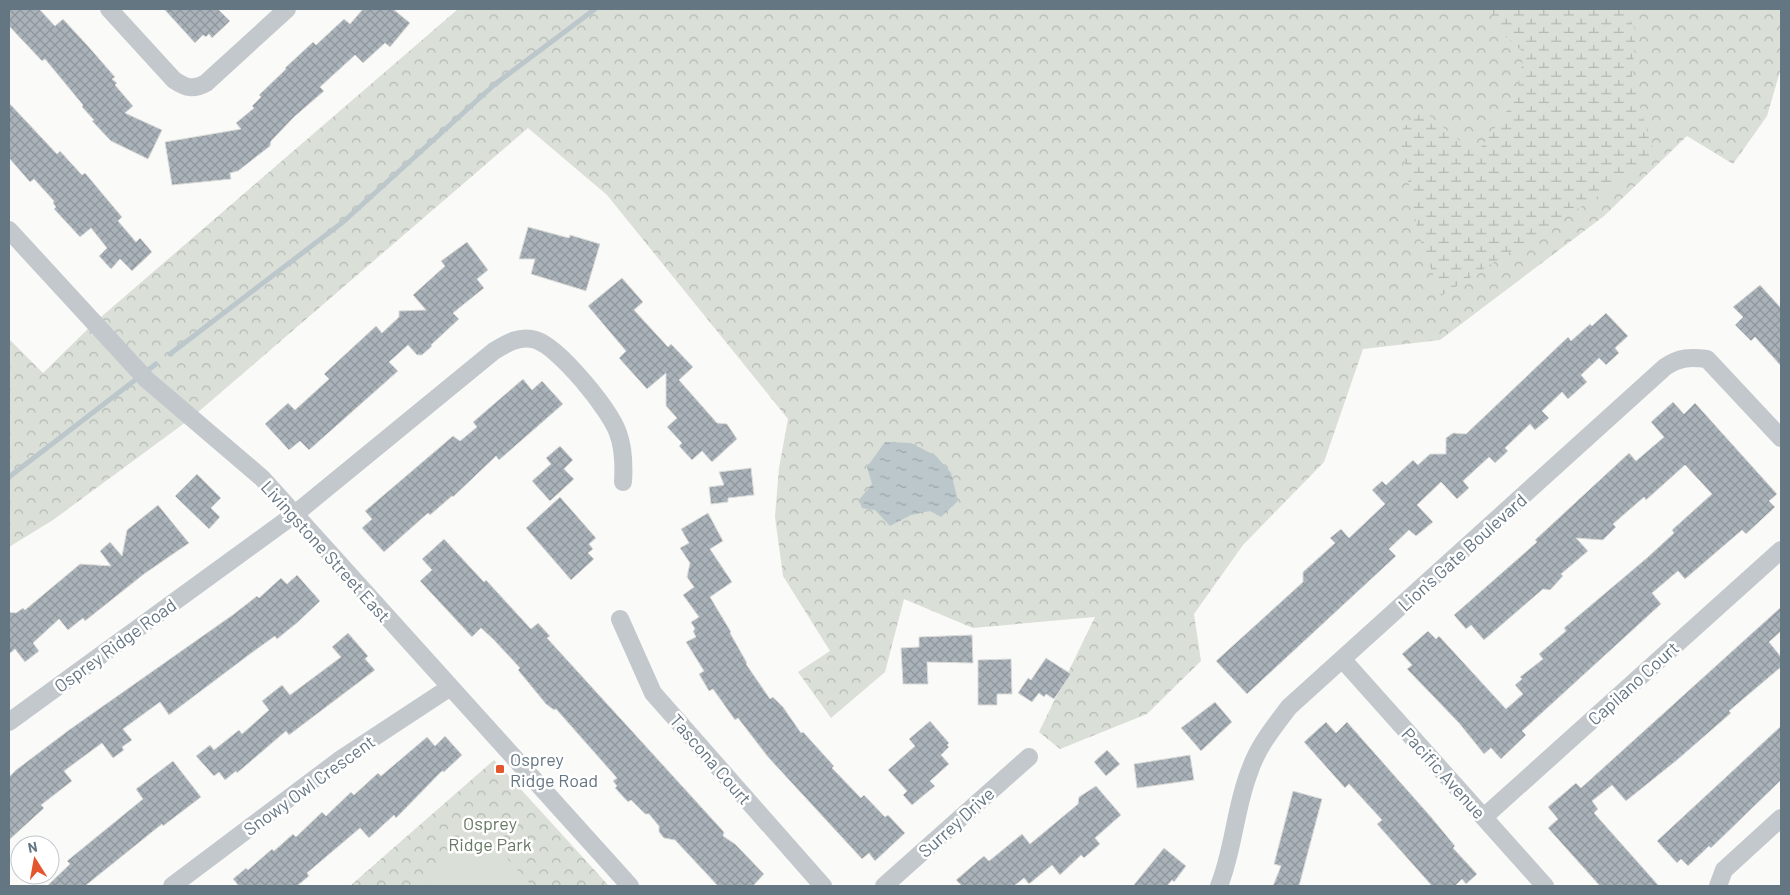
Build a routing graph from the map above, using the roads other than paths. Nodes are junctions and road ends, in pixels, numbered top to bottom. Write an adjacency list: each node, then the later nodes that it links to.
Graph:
1 (109, 9): 2 (street)
2 (287, 9)
3 (9, 230): 6 (street, Livingstone Street East)
4 (1781, 438): 9 (street, Lion's Gate Boulevard)
5 (623, 482): 6 (street, Osprey Ridge Road)
6 (295, 514): 10 (street, Livingstone Street East); 11 (street, Osprey Ridge Road)
7 (1781, 550): 13 (street, Capilano Court)
8 (620, 619): 17 (street, Tascona Court)
9 (1343, 660): 13 (street, Pacific Avenue); 19 (street, Lion's Gate Boulevard)
10 (449, 688): 15 (street, Snowy Owl Crescent); 16 (street, Livingstone Street East)
11 (9, 722)
12 (1029, 758): 18 (street, Surrey Drive)
13 (1484, 817): 20 (street, Pacific Avenue)
14 (1781, 818): 21 (street)
15 (172, 886)
16 (630, 886)
17 (824, 886)
18 (884, 886)
19 (1219, 886)
20 (1545, 886)
21 (1718, 886)

